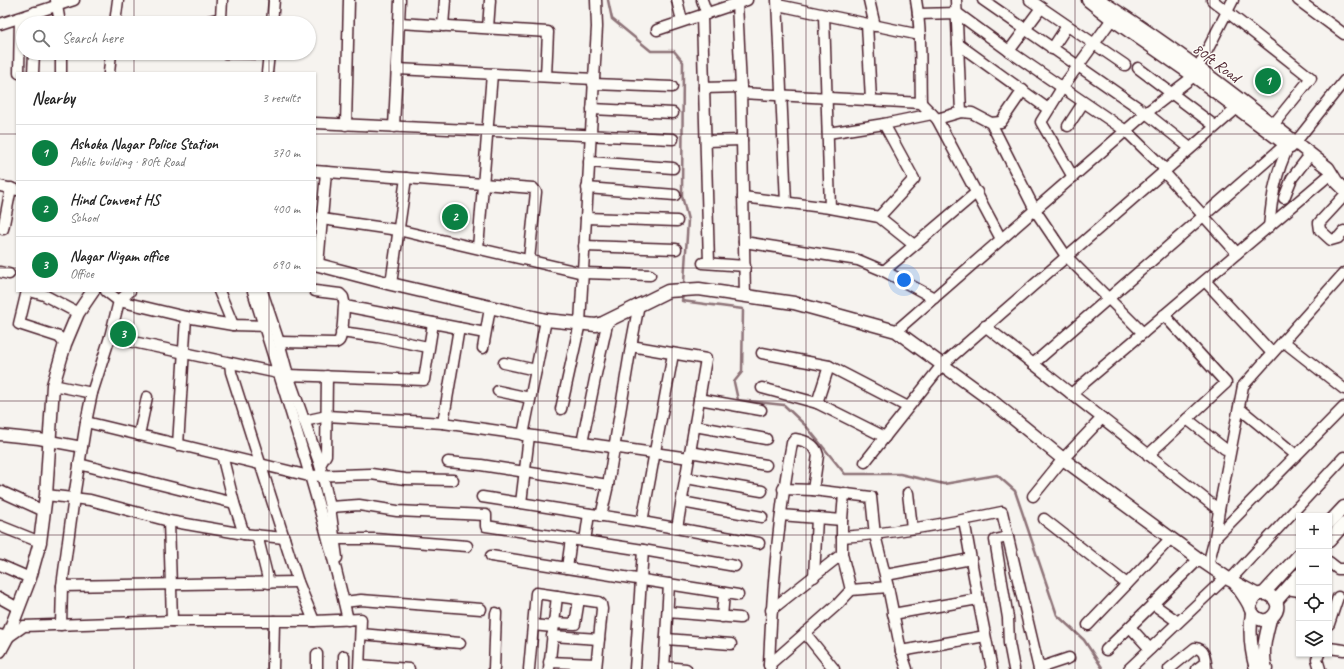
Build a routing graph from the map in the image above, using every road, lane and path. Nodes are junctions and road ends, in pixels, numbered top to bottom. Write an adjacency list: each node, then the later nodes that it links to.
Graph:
1 (74, 0): 24 (street)
2 (118, 0): 35 (street)
3 (222, 0): 36 (street)
4 (274, 0): 37 (street)
5 (349, 0): 95 (street)
6 (400, 0): 41 (street)
7 (445, 0): 44 (street)
8 (490, 0): 46 (street)
9 (596, 0): 72 (street)
10 (677, 0): 40 (street)
11 (702, 0): 30 (street)
12 (870, 0): 43 (street)
13 (916, 0): 29 (street)
14 (956, 0): 28 (street)
15 (983, 0): 47 (street)
16 (1030, 0): 25 (street)
17 (1088, 0): 39 (main road)
18 (1101, 0): 69 (main road, 80ft Road)
19 (1212, 0): 26 (street)
20 (1232, 0): 26 (street)
21 (1299, 0): 49 (street)
22 (742, 2): 30 (street); 77 (street)
23 (778, 2): 31 (street); 80 (street)
24 (56, 3): 27 (street); 34 (street)
25 (1040, 8): 45 (street); 47 (street)
26 (1226, 11): 69 (street); 96 (street)
27 (35, 12): 32 (street); 33 (street)
28 (957, 13): 29 (street); 51 (street); 54 (street)
29 (918, 14): 50 (street)
30 (704, 15): 40 (street); 75 (street)
31 (824, 15): 43 (street); 81 (street)
32 (25, 16)
33 (35, 16)
34 (59, 16)
35 (116, 16)
36 (221, 16)
37 (273, 16)
38 (16, 19): 42 (street)
39 (1112, 19): 52 (street); 69 (main road)
40 (682, 22): 48 (street)
41 (399, 23): 44 (street); 63 (street)
42 (0, 24)
43 (871, 25): 50 (street); 82 (street)
44 (443, 26): 46 (street)
45 (1067, 26): 52 (street); 53 (street)
46 (488, 28): 71 (street)
47 (1024, 29): 53 (street); 54 (street)
48 (657, 30)
49 (1344, 34)
50 (920, 35): 83 (street)
51 (958, 44): 78 (street); 88 (street)
52 (1094, 44): 60 (street); 61 (street)
53 (1052, 48): 61 (street)
54 (1009, 51): 76 (street)
55 (19, 60): 64 (street)
56 (34, 60): 65 (street)
57 (61, 60): 66 (street)
58 (110, 60): 67 (street)
59 (268, 60): 68 (street)
60 (1125, 65)
61 (1078, 66): 76 (street); 90 (street)
62 (1138, 68): 79 (street)
63 (397, 69): 70 (street); 99 (street)
64 (19, 72)
65 (33, 72)
66 (61, 72)
67 (109, 72)
68 (267, 72)
69 (1197, 72): 79 (street); 86 (main road); 96 (main road, 80ft Road)
70 (492, 74): 71 (street); 100 (street)
71 (546, 76): 72 (street)
72 (594, 81): 74 (street); 85 (street)
73 (1344, 81): 107 (street)
74 (672, 87)
75 (704, 88): 77 (street); 106 (street)
76 (1062, 88): 84 (street); 87 (street)
77 (741, 90): 80 (street); 105 (street)
78 (1023, 90): 87 (street); 93 (street)
79 (1172, 92): 90 (street); 98 (street)
80 (782, 96): 81 (street); 127 (street)
81 (827, 98): 82 (street); 102 (street)
82 (871, 100): 83 (street)
83 (921, 103): 91 (street)
84 (1083, 103): 97 (street); 101 (street)
85 (592, 108): 89 (street); 103 (street)
86 (1237, 108): 98 (street); 107 (main road)
87 (1048, 109): 115 (street)
88 (961, 112): 91 (street); 93 (street)
89 (672, 113)
90 (1146, 113): 101 (street); 108 (street)
91 (934, 116): 94 (street); 122 (street)
92 (316, 123): 95 (street)
93 (991, 123): 129 (street)
94 (884, 124): 102 (street); 131 (street)
95 (346, 125): 99 (street)
96 (1273, 125): 107 (main road, 80ft Road)
97 (1068, 126)
98 (1215, 126): 108 (street)
99 (394, 127): 100 (street)
100 (487, 131): 103 (street); 118 (street)
101 (1126, 131): 112 (street); 115 (street)
102 (828, 133): 128 (street)
103 (590, 135): 104 (street); 110 (street)
104 (673, 139)
105 (742, 140): 106 (street); 125 (street)
106 (706, 141): 149 (street)
107 (1290, 145): 109 (main road); 117 (main road, 80ft Road); 130 (street); 135 (street)
108 (1190, 148): 112 (street)
109 (1306, 160): 117 (main road); 126 (street)
110 (589, 162): 111 (street); 120 (street)
111 (673, 168)
112 (1164, 170): 130 (street); 146 (street)
113 (316, 171): 114 (street)
114 (326, 172): 116 (street); 133 (street)
115 (1073, 177): 129 (street)
116 (406, 178): 118 (street); 137 (street)
117 (1336, 182): 135 (street)
118 (483, 185): 143 (street); 147 (street)
119 (0, 186): 121 (street)
120 (587, 188): 123 (street); 132 (street)
121 (14, 189): 136 (street)
122 (977, 192): 139 (street); 141 (street)
123 (675, 195)
124 (1344, 196): 138 (street)
125 (743, 197): 127 (street); 140 (street)
126 (1284, 198)
127 (786, 202): 128 (street)
128 (830, 208): 131 (street)
129 (1035, 210): 139 (street); 146 (street)
130 (1203, 215): 145 (street); 167 (street)
131 (879, 217): 141 (street)
132 (586, 218): 134 (street); 142 (street)
133 (322, 219): 137 (street); 148 (street)
134 (677, 221)
135 (1269, 227): 145 (street)
136 (3, 229)
137 (398, 230): 143 (street); 155 (street)
138 (1344, 231)
139 (1001, 239): 166 (street)
140 (744, 242): 149 (street); 150 (street)
141 (914, 245): 150 (street)
142 (584, 246): 144 (street); 151 (street)
143 (478, 248): 147 (street)
144 (676, 249)
145 (1237, 253): 154 (street)
146 (1066, 256): 167 (street); 182 (street)
147 (529, 260): 151 (street)
148 (316, 265): 155 (main road)
149 (744, 266): 165 (street)
150 (884, 271): 166 (street)
151 (582, 273): 153 (street); 178 (street)
152 (1344, 273): 189 (street)
153 (650, 275)
154 (1205, 280): 173 (street); 196 (street)
155 (391, 284): 171 (main road)
156 (316, 291): 170 (street)
157 (29, 292): 191 (street)
158 (33, 292): 172 (street)
159 (93, 292): 172 (main road)
160 (107, 292): 168 (street)
161 (129, 292): 168 (street)
162 (219, 292): 179 (street)
163 (253, 292): 180 (street)
164 (262, 292): 181 (street)
165 (745, 296): 169 (main road); 184 (main road)
166 (934, 298): 184 (street)
167 (1108, 299): 186 (street); 202 (street)
168 (118, 301): 174 (street); 188 (street)
169 (639, 304): 176 (main road); 192 (street)
170 (344, 306): 177 (street); 185 (street)
171 (490, 308): 175 (main road); 187 (street)
172 (78, 313): 191 (main road)
173 (1164, 315): 186 (street); 224 (street)
174 (186, 317): 179 (street); 197 (street)
175 (546, 320): 178 (main road); 204 (street)
176 (608, 320): 178 (main road); 235 (street)
177 (433, 323): 183 (street); 193 (street)
178 (580, 323): 220 (street)
179 (233, 325): 180 (street)
180 (264, 325): 181 (street); 205 (street)
181 (274, 326): 190 (street)
182 (985, 326): 201 (street); 202 (street)
183 (458, 328): 187 (street); 227 (street)
184 (896, 331): 201 (main road)
185 (341, 332): 190 (street); 193 (street)
186 (1143, 333): 212 (street)
187 (485, 334): 194 (street)
188 (110, 337): 197 (street); 211 (street)
189 (1283, 341): 196 (street); 209 (street)
190 (279, 342): 205 (street)
191 (65, 344): 207 (main road)
192 (631, 346): 198 (street); 238 (street)
193 (428, 347): 206 (street)
194 (483, 348)
195 (762, 353): 203 (street)
196 (1272, 353): 219 (street)
197 (184, 354): 199 (street); 236 (street)
198 (673, 354): 215 (street); 240 (street)
199 (230, 363): 205 (street); 250 (street)
200 (504, 363): 204 (street)
201 (942, 364): 217 (street); 246 (main road)
202 (1033, 364): 212 (street)
203 (829, 366): 216 (street); 217 (street)
204 (536, 370): 214 (street)
205 (283, 374): 206 (street); 225 (street); 254 (street)
206 (327, 376): 222 (street)
207 (53, 385): 211 (street); 234 (main road)
208 (762, 388): 216 (street)
209 (1344, 388)
210 (498, 391): 214 (street)
211 (92, 393): 226 (street)
212 (1071, 394): 223 (street)
213 (147, 397): 230 (street)
214 (530, 398): 231 (street)
215 (699, 399): 221 (street); 228 (street)
216 (817, 403): 232 (street)
217 (908, 407): 232 (street)
218 (1344, 407): 244 (street)
219 (1239, 408): 244 (street); 273 (street)
220 (561, 409)
221 (761, 410)
222 (327, 416): 225 (street); 227 (street); 252 (street)
223 (1102, 418): 243 (street); 246 (street)
224 (1187, 419): 239 (street); 243 (street)
225 (304, 420): 252 (street)
226 (86, 422): 230 (street); 237 (street)
227 (443, 423): 231 (street)
228 (695, 426): 233 (street); 242 (street)
229 (0, 435): 234 (street)
230 (139, 435): 236 (street)
231 (526, 435): 235 (street); 253 (street)
232 (885, 437): 248 (street)
233 (766, 439)
234 (49, 441): 237 (street); 264 (main road)
235 (582, 443): 238 (street)
236 (178, 445): 241 (street)
237 (82, 447): 249 (street)
238 (613, 448): 240 (street); 257 (street)
239 (1225, 449)
240 (654, 453): 242 (street); 285 (street)
241 (222, 455): 250 (street); 269 (street)
242 (690, 455): 251 (street); 255 (street)
243 (1148, 455): 273 (street)
244 (1296, 455): 297 (street)
245 (1344, 457): 321 (street)
246 (1063, 459): 265 (street); 296 (main road)
247 (448, 462): 253 (street)
248 (865, 462)
249 (79, 464): 266 (street); 269 (street)
250 (261, 464): 254 (street); 294 (street)
251 (766, 466)
252 (321, 470): 254 (street); 256 (street); 271 (street)
253 (525, 472): 257 (street); 270 (street)
254 (309, 476): 324 (street)
255 (686, 478): 260 (street); 268 (street)
256 (453, 480)
257 (608, 485): 277 (street)
258 (784, 489): 259 (street); 259 (street); 276 (street)
259 (813, 490): 262 (street)
260 (762, 491)
261 (0, 492): 274 (street)
262 (844, 493): 281 (street); 292 (street)
263 (908, 493): 289 (street)
264 (46, 494): 266 (street); 274 (main road)
265 (1032, 496)
266 (74, 497): 284 (street); 328 (street)
267 (482, 497): 270 (street)
268 (682, 502): 278 (street); 288 (street)
269 (234, 503): 290 (street)
270 (522, 503): 275 (street)
271 (330, 507): 299 (street); 300 (street)
272 (1344, 507): 283 (main road)
273 (1219, 510): 297 (street)
274 (44, 511): 302 (main road)
275 (589, 514): 277 (street); 301 (street)
276 (781, 515): 279 (street); 346 (street)
277 (601, 516): 285 (street)
278 (762, 516)
279 (817, 518): 281 (street); 317 (street)
280 (1044, 519): 327 (street)
281 (842, 520): 293 (street)
282 (964, 520): 289 (street); 295 (street); 309 (street)
283 (1332, 520)
284 (169, 521): 290 (street); 325 (street)
285 (642, 522): 288 (street)
286 (1344, 524): 298 (main road)
287 (0, 526): 302 (street)
288 (677, 528): 303 (street)
289 (912, 528): 292 (street)
290 (244, 534): 291 (street)
291 (257, 535): 294 (street); 322 (street)
292 (875, 535): 293 (street); 316 (street)
293 (842, 537): 306 (street)
294 (284, 538): 323 (street)
295 (1008, 538): 389 (street); 401 (street)
296 (1171, 538): 310 (main road); 327 (street)
297 (1215, 538): 310 (street)
298 (1332, 538)
299 (571, 539): 301 (street); 314 (street)
300 (336, 540): 304 (street); 324 (street)
301 (585, 541): 305 (street)
302 (40, 542): 318 (main road)
303 (759, 543)
304 (467, 546)
305 (643, 550): 313 (street); 320 (street)
306 (842, 554): 317 (street); 331 (street)
307 (491, 556): 314 (street)
308 (1296, 558): 334 (main road)
309 (971, 559): 316 (street); 340 (street)
310 (1203, 562): 321 (main road); 343 (street)
311 (1332, 564): 315 (street)
312 (0, 565): 318 (street)
313 (735, 566)
314 (567, 568): 320 (street)
315 (1344, 569)
316 (886, 575): 329 (street)
317 (814, 577): 346 (street)
318 (30, 578): 344 (main road)
319 (1296, 578): 330 (main road)
320 (641, 580): 326 (street); 396 (street)
321 (1230, 580): 334 (main road); 347 (main road); 359 (street)
322 (269, 582): 323 (street); 325 (street)
323 (298, 582): 356 (street)
324 (340, 583): 342 (street)
325 (171, 584): 328 (street); 358 (street)
326 (669, 584): 333 (street); 348 (street)
327 (1127, 584): 362 (street)
328 (62, 586): 360 (street)
329 (888, 587): 331 (street); 350 (street)
330 (1287, 589): 332 (street); 341 (main road)
331 (851, 590): 365 (street)
332 (1296, 590)
333 (724, 593): 335 (street); 351 (street)
334 (1261, 594): 341 (main road); 347 (main road)
335 (738, 595)
336 (557, 596): 339 (street); 361 (street); 364 (street)
337 (1337, 597): 357 (street)
338 (0, 598): 344 (street)
339 (579, 599): 364 (street); 369 (street)
340 (978, 599): 350 (street); 368 (street)
341 (1276, 601): 353 (main road)
342 (344, 602): 345 (street); 354 (street)
343 (1153, 604): 359 (street); 363 (street)
344 (18, 608): 367 (main road)
345 (481, 609)
346 (771, 610): 386 (street)
347 (1251, 610): 353 (main road); 404 (main road)
348 (668, 612): 351 (street); 370 (street)
349 (496, 613): 394 (street)
350 (893, 614): 378 (street)
351 (722, 617): 352 (street)
352 (740, 618)
353 (1270, 619): 405 (main road)
354 (348, 620): 356 (street); 366 (street)
355 (274, 621): 356 (street); 358 (street); 390 (street)
356 (314, 621)
357 (1330, 621)
358 (172, 622): 360 (street)
359 (1178, 622): 374 (street)
360 (61, 625): 367 (street)
361 (533, 625): 364 (street); 395 (street)
362 (1088, 625)
363 (1130, 627): 374 (street); 375 (street)
364 (553, 629): 369 (street); 383 (street)
365 (804, 633): 386 (street); 398 (street)
366 (361, 634): 371 (street); 385 (street)
367 (3, 636): 377 (main road)
368 (985, 636): 378 (street); 400 (street)
369 (599, 639): 384 (street)
370 (666, 639): 372 (street); 388 (street)
371 (460, 643)
372 (731, 644)
373 (1332, 648): 376 (street)
374 (1150, 649): 402 (street)
375 (1106, 650)
376 (1344, 650)
377 (0, 651)
378 (901, 651): 399 (street)
379 (317, 654): 391 (street)
380 (344, 656): 392 (street)
381 (1318, 657): 406 (street)
382 (1069, 658): 389 (street)
383 (549, 665): 384 (street)
384 (596, 666)
385 (360, 667): 393 (street)
386 (770, 667)
387 (1203, 667): 403 (street)
388 (664, 668): 397 (street)
389 (1039, 668)
390 (273, 669)
391 (317, 669)
392 (344, 669)
393 (409, 669)
394 (494, 669)
395 (529, 669)
396 (635, 669)
397 (686, 669)
398 (834, 669)
399 (907, 669)
400 (992, 669)
401 (1014, 669)
402 (1129, 669)
403 (1169, 669)
404 (1256, 669)
405 (1266, 669)
406 (1320, 669)

